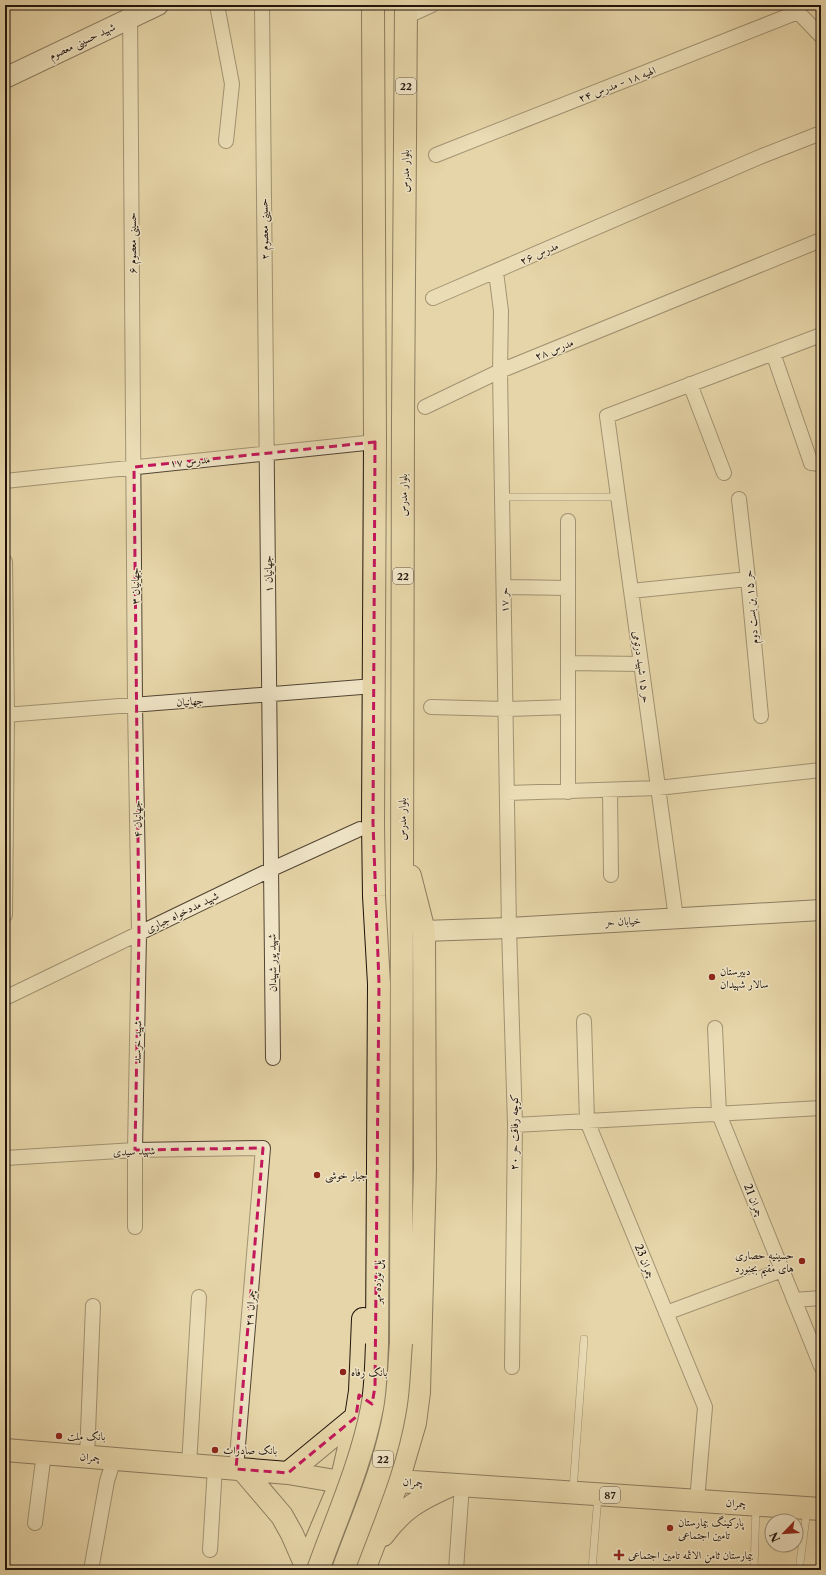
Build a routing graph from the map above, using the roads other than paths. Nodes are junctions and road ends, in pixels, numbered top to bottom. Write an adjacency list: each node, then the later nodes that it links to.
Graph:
1 (158, 5): 7 (street, شهید حسینی معصوم)
2 (217, 5): 12 (street)
3 (262, 5): 23 (street, حسینی معصوم ۲)
4 (432, 5): 8 (street)
5 (795, 9): 9 (street); 13 (street, الهیه ۱۸ - مدرس ۲۴)
6 (375, 10): 22 (main road)
7 (130, 11): 10 (street, شهید حسینی معصوم); 25 (street, حسینی معصوم ۶)
8 (406, 11): 53 (main road, بلوار مدرس / 22)
9 (821, 36)
10 (5, 78)
11 (821, 133): 15 (street, مدرس ۲۶)
12 (226, 141)
13 (436, 155)
14 (821, 240): 19 (street, مدرس ۲۸)
15 (496, 272): 16 (street, مدرس ۲۶); 19 (street, حر ۱۷)
16 (434, 298)
17 (821, 335): 18 (street)
18 (773, 353): 20 (street); 24 (street)
19 (500, 371): 21 (street, مدرس ۲۸); 28 (street, حر ۱۷)
20 (690, 384): 26 (street); 29 (street, حر ۱۵ شهید درتومی)
21 (425, 408)
22 (375, 442): 23 (street, مدرس ۱۷); 39 (main road)
23 (267, 454): 25 (street, مدرس ۱۷); 40 (street, جهانیان ۱)
24 (816, 463)
25 (134, 467): 27 (street, مدرس ۱۷); 41 (street, جهانیان ۳)
26 (724, 473)
27 (5, 481)
28 (502, 497): 29 (lane); 34 (street, حر ۱۷)
29 (618, 497): 36 (street, حر ۱۵ شهید درتومی)
30 (739, 499): 33 (street, حر ۱۵ بن بست دوم)
31 (568, 521): 35 (street)
32 (5, 562): 45 (street)
33 (748, 579): 36 (street); 46 (street, حر ۱۵ بن بست دوم)
34 (504, 587): 35 (street); 44 (street, حر ۱۷)
35 (568, 588): 37 (street)
36 (631, 591): 38 (street, حر ۱۵ شهید درتومی)
37 (568, 662): 38 (street); 43 (street)
38 (641, 664): 48 (street, حر ۱۵ شهید درتومی)
39 (374, 686): 40 (street, جهانیان); 56 (main road)
40 (270, 694): 41 (street, جهانیان); 54 (street, جهانیان ۱)
41 (136, 705): 45 (street, جهانیان); 62 (street, جهانیان ۴)
42 (430, 707): 44 (street)
43 (568, 707): 44 (street); 50 (street)
44 (505, 709): 51 (street, حر ۱۷)
45 (6, 715): 58 (street)
46 (761, 716)
47 (821, 770): 48 (street)
48 (658, 788): 49 (street); 59 (street, حر ۱۵ شهید درتومی)
49 (610, 790): 50 (street); 55 (street)
50 (568, 792): 51 (street)
51 (507, 793): 60 (street, حر ۱۷)
52 (360, 829): 54 (street, شهید مددخواه جباری)
53 (402, 848): 61 (main road); 108 (main road, بلوار مدرس / 22, bridge)
54 (272, 869): 62 (street, شهید مددخواه جباری); 66 (street, شهید پور شهیدان)
55 (611, 875)
56 (374, 896): 84 (main road); 106 (main road, پل نوزده مهر, bridge)
57 (821, 910): 59 (street, خیابان حر)
58 (5, 915)
59 (676, 918): 60 (street, خیابان حر)
60 (509, 928): 61 (street, خیابان حر); 70 (street, کوچه رفاقت حر ۲۰)
61 (424, 930): 85 (main road)
62 (139, 933): 63 (street, شهید مددخواه جباری); 72 (street, شهید خرسند)
63 (5, 998)
64 (584, 1021): 69 (street, چمران 23)
65 (715, 1028): 68 (street, چمران 21)
66 (273, 1058)
67 (821, 1108): 68 (street)
68 (719, 1114): 69 (street); 75 (street, چمران 21)
69 (587, 1121): 70 (street); 80 (street, چمران 23)
70 (515, 1125): 83 (street, کوچه رفاقت حر ۲۰)
71 (263, 1148): 72 (street, شهید سیدی); 92 (street, چمران ۲۹)
72 (135, 1150): 73 (street, شهید سیدی); 74 (street, شهید خرسند)
73 (5, 1158)
74 (135, 1227)
75 (782, 1270): 78 (street, چمران 21); 80 (street)
76 (199, 1297): 91 (street)
77 (821, 1298): 78 (street)
78 (794, 1300): 82 (street, چمران 21)
79 (93, 1306): 89 (street)
80 (666, 1313): 99 (street, چمران 23)
81 (584, 1339): 97 (lane)
82 (821, 1366)
83 (512, 1367)
84 (360, 1391): 85 (main road); 86 (main road)
85 (419, 1392): 94 (main road)
86 (356, 1417): 93 (main road); 95 (main road)
87 (5, 1450): 88 (main road, چمران)
88 (44, 1453): 89 (main road, چمران); 102 (street)
89 (87, 1457): 90 (main road, چمران)
90 (114, 1459): 91 (main road, چمران); 107 (street)
91 (189, 1465): 92 (main road, چمران)
92 (231, 1468): 93 (main road, چمران); 104 (street, چمران ۲۹); 106 (main road)
93 (288, 1473): 95 (main road, چمران)
94 (398, 1481): 95 (main road, چمران); 96 (main road, چمران / 87); 105 (main road)
95 (341, 1482): 103 (main road)
96 (458, 1485): 97 (main road, چمران / 87); 105 (main road); 109 (street)
97 (573, 1493): 98 (main road, چمران / 87)
98 (598, 1494): 99 (main road, چمران / 87); 110 (lane)
99 (697, 1501): 100 (main road, چمران / 87)
100 (756, 1505): 101 (main road, چمران / 87); 111 (lane)
101 (814, 1508): 112 (lane)
102 (35, 1523)
103 (314, 1545): 105 (main road); 106 (main road)
104 (210, 1550)
105 (368, 1561)
106 (309, 1569)
107 (91, 1570)
108 (343, 1570)
109 (456, 1570)
110 (592, 1570)
111 (754, 1570)
112 (799, 1570)

